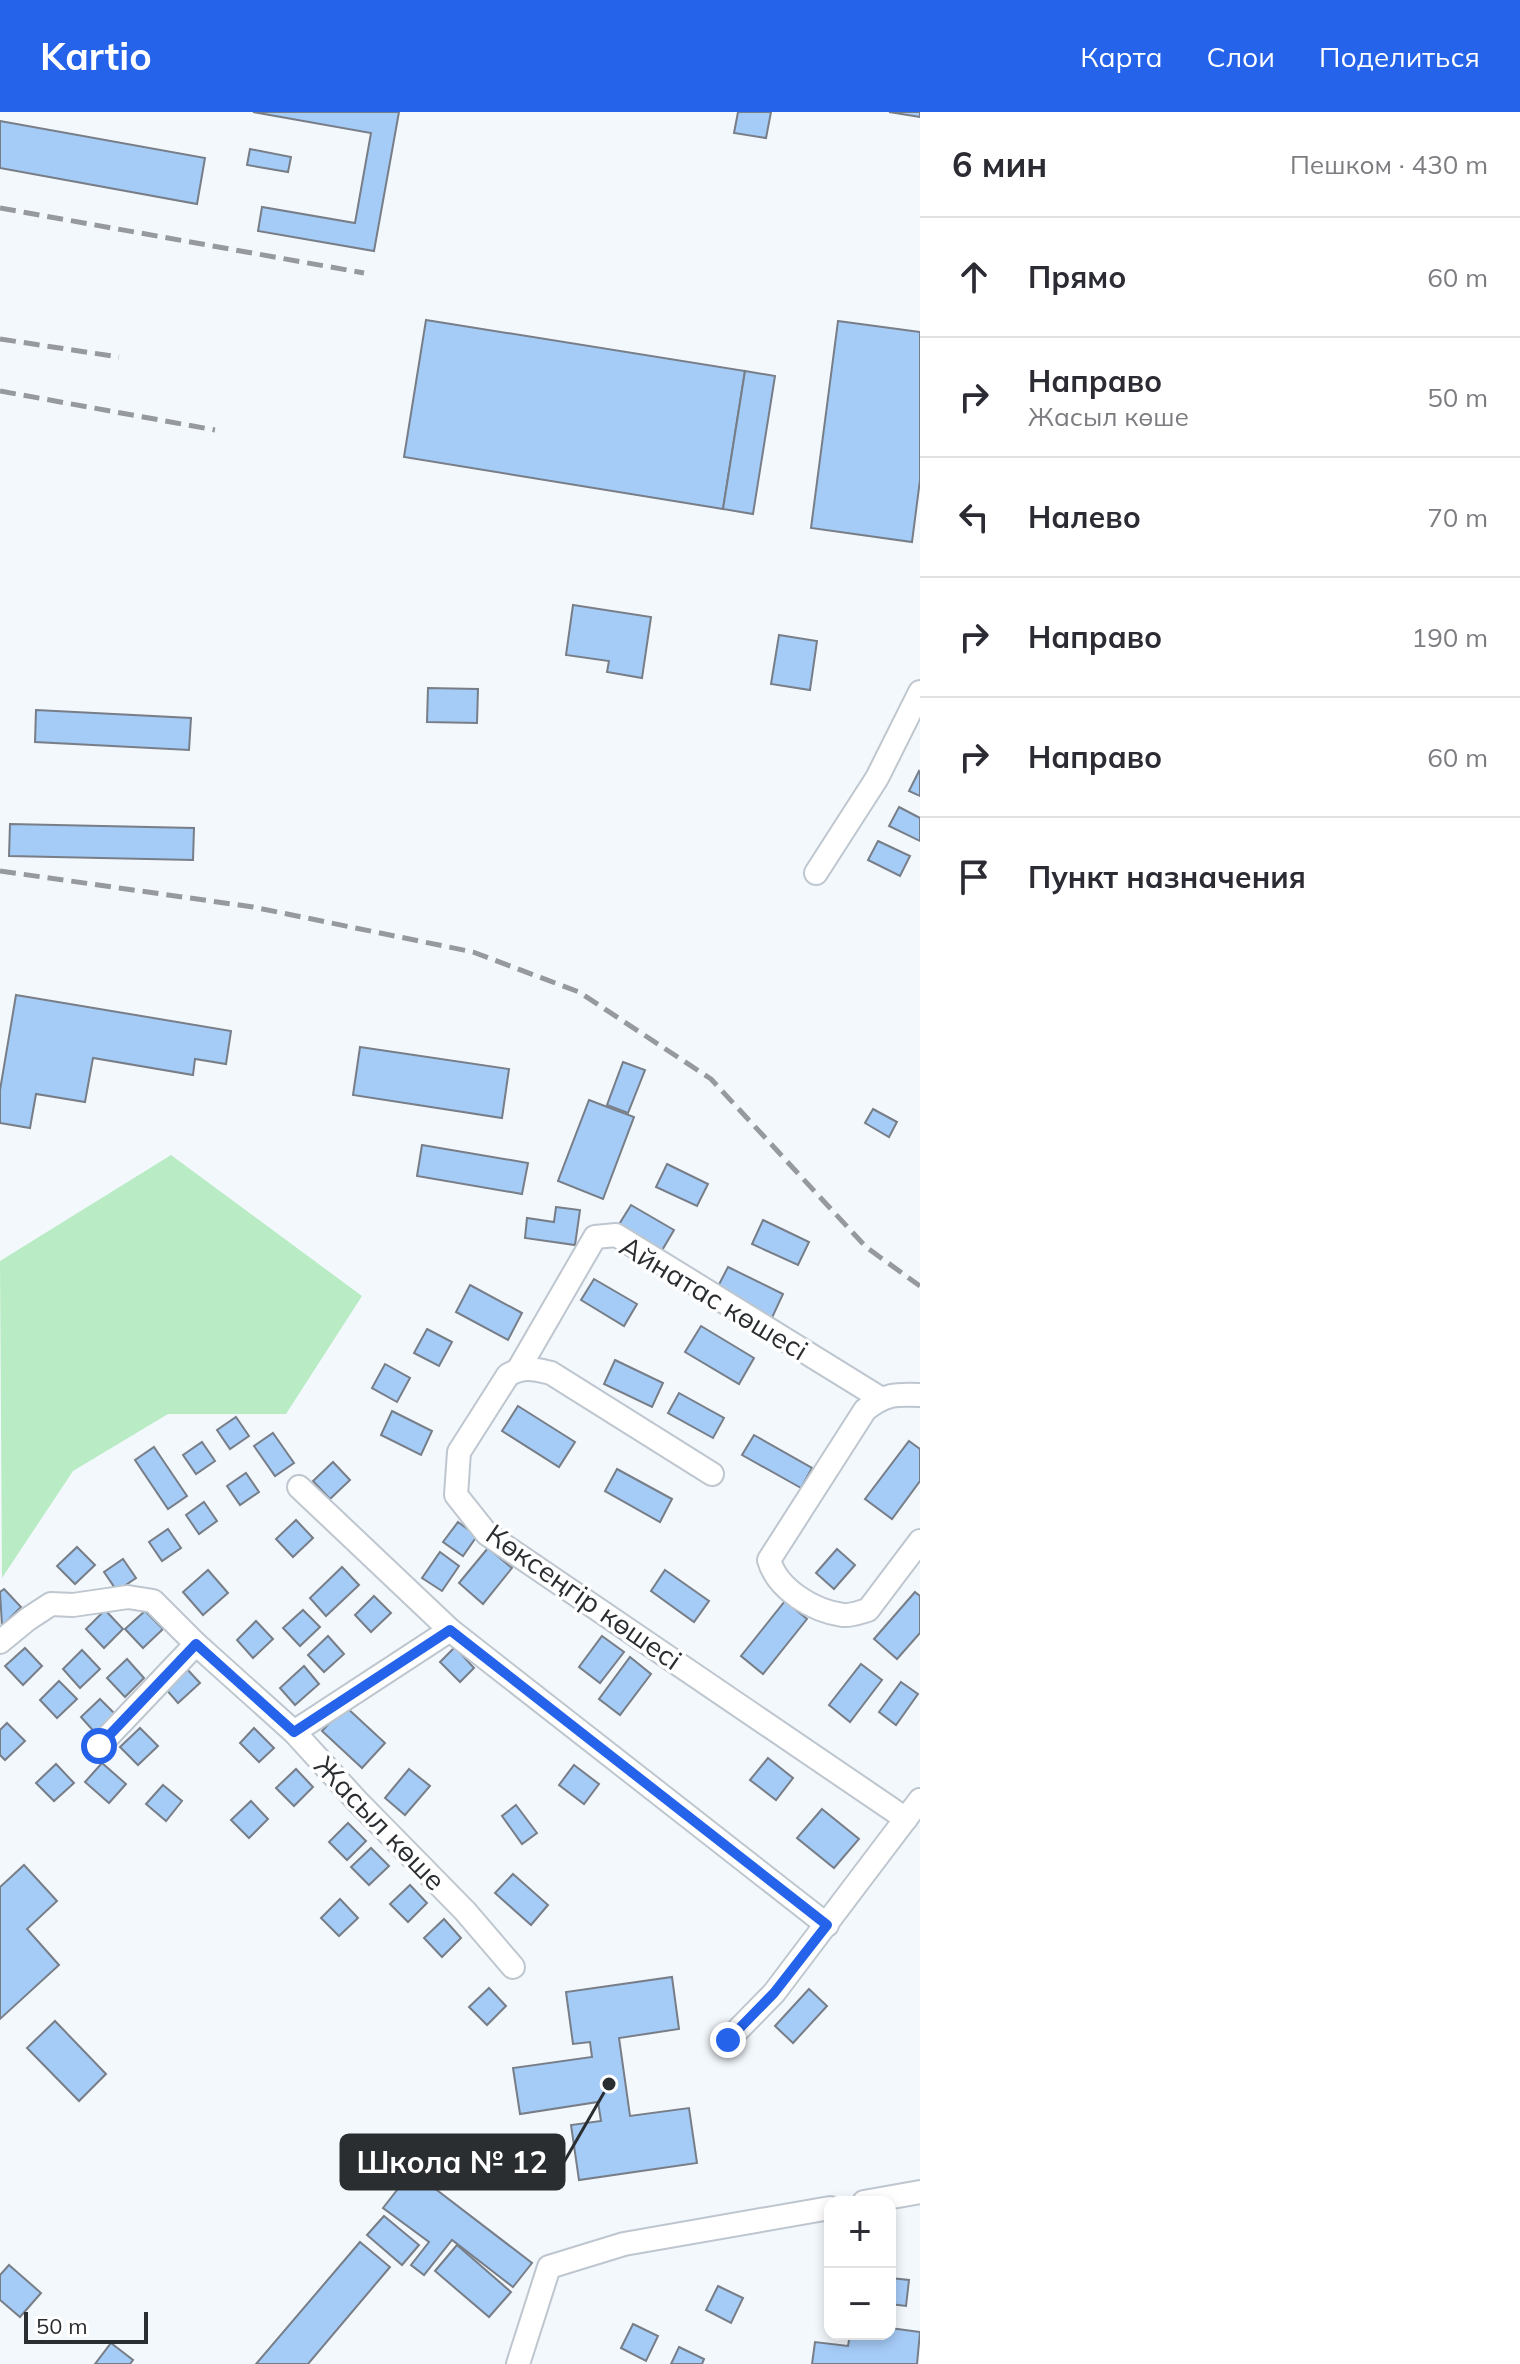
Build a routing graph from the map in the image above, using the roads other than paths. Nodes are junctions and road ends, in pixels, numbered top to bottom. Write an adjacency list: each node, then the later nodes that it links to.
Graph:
1 (920, 692): 2 (street)
2 (816, 873)
3 (518, 1370): 5 (street, Айнатас көшесі); 6 (street); 15 (street, Көксеңгір көшесі)
4 (920, 1395): 5 (street)
5 (880, 1398): 8 (street)
6 (712, 1474)
7 (299, 1487): 9 (street)
8 (920, 1541)
9 (450, 1630): 12 (street); 16 (street)
10 (0, 1642): 11 (street, Жасыл көше)
11 (196, 1644): 12 (street, Жасыл көше); 13 (street)
12 (294, 1732): 17 (street, Жасыл көше)
13 (99, 1746)
14 (920, 1800): 15 (street)
15 (906, 1819): 16 (street)
16 (827, 1925): 18 (street)
17 (513, 1967)
18 (728, 2040)
19 (920, 2192): 20 (street)
20 (896, 2196)
21 (824, 2209): 22 (street)
22 (518, 2364)

